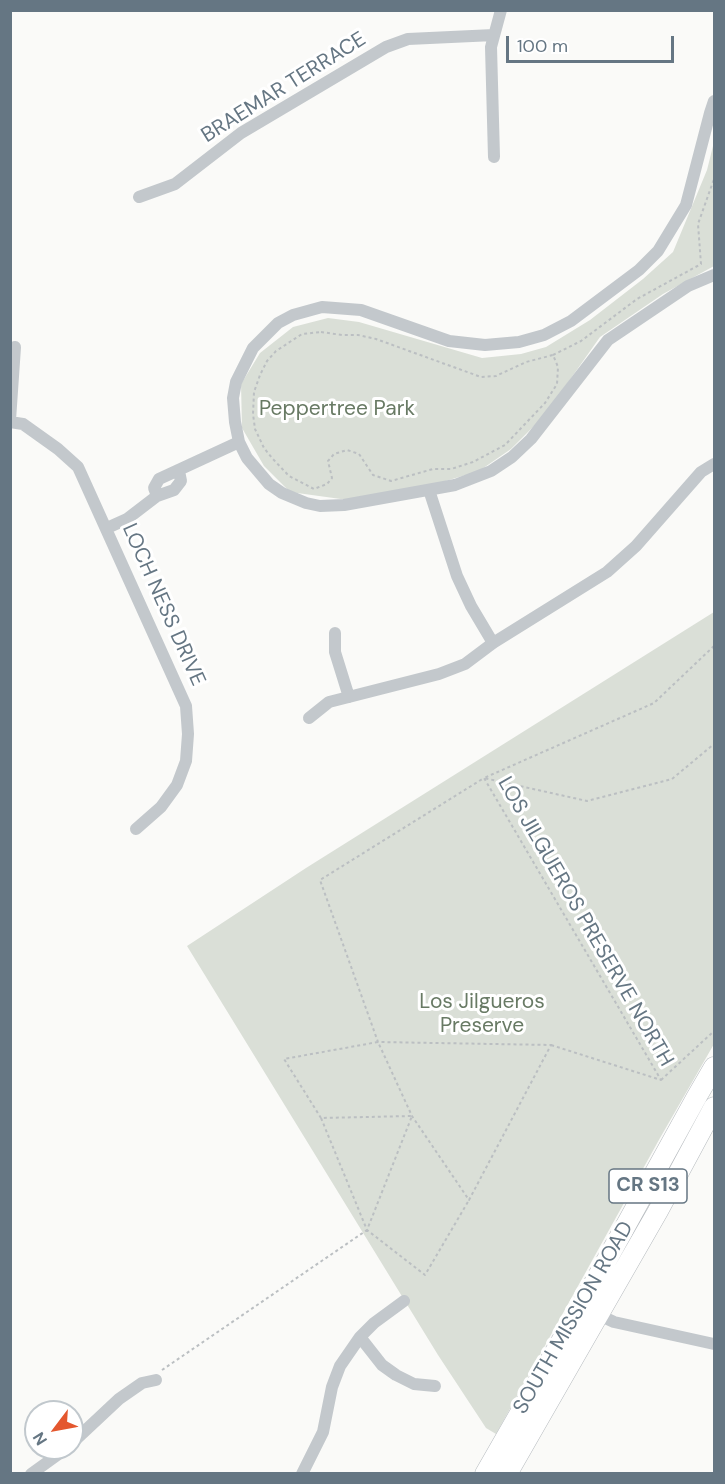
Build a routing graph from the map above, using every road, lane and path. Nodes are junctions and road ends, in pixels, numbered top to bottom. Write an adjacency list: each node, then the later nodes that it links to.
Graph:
1 (501, 10): 2 (street)
2 (494, 35): 4 (street); 6 (street, BRAEMAR TERRACE)
3 (714, 101): 11 (street)
4 (494, 157)
5 (714, 179): 9 (path)
6 (139, 197)
7 (714, 274): 13 (street)
8 (15, 347): 10 (street)
9 (553, 355): 9 (path)
10 (10, 421): 14 (street, LOCH NESS DRIVE)
11 (239, 442): 13 (street); 14 (street)
12 (714, 464): 16 (street)
13 (429, 490): 16 (street)
14 (107, 528): 22 (street, LOCH NESS DRIVE)
15 (335, 633): 18 (street)
16 (493, 644): 18 (street)
17 (714, 646): 21 (path)
18 (349, 697): 19 (street)
19 (309, 718)
20 (714, 744): 21 (path)
21 (484, 778): 24 (path, LOS JILGUEROS PRESERVE NORTH); 27 (path, LOS JILGUEROS PRESERVE NORTH)
22 (136, 829)
23 (714, 1031): 27 (path)
24 (378, 1042): 25 (path, LOS JILGUEROS PRESERVE NORTH); 29 (path, LOS JILGUEROS PRESERVE NORTH); 30 (path, LOS JILGUEROS PRESERVE NORTH)
25 (551, 1045): 27 (path, LOS JILGUEROS PRESERVE NORTH); 31 (path)
26 (714, 1067): 43 (main road, SOUTH MISSION ROAD / CR S13)
27 (661, 1080)
28 (714, 1107): 34 (main road, SOUTH MISSION ROAD / CR S13)
29 (412, 1116): 30 (path); 31 (path, LOS JILGUEROS PRESERVE NORTH); 32 (path)
30 (321, 1118): 32 (path)
31 (469, 1200): 32 (path)
32 (367, 1230): 37 (path)
33 (404, 1301): 35 (street)
34 (599, 1315): 36 (street); 44 (main road, SOUTH MISSION ROAD / CR S13)
35 (360, 1337): 38 (street); 41 (street)
36 (714, 1344)
37 (159, 1375): 39 (street)
38 (435, 1386)
39 (84, 1432)
40 (50, 1460): 42 (street)
41 (305, 1472)
42 (31, 1473)
43 (485, 1473)
44 (507, 1473)

